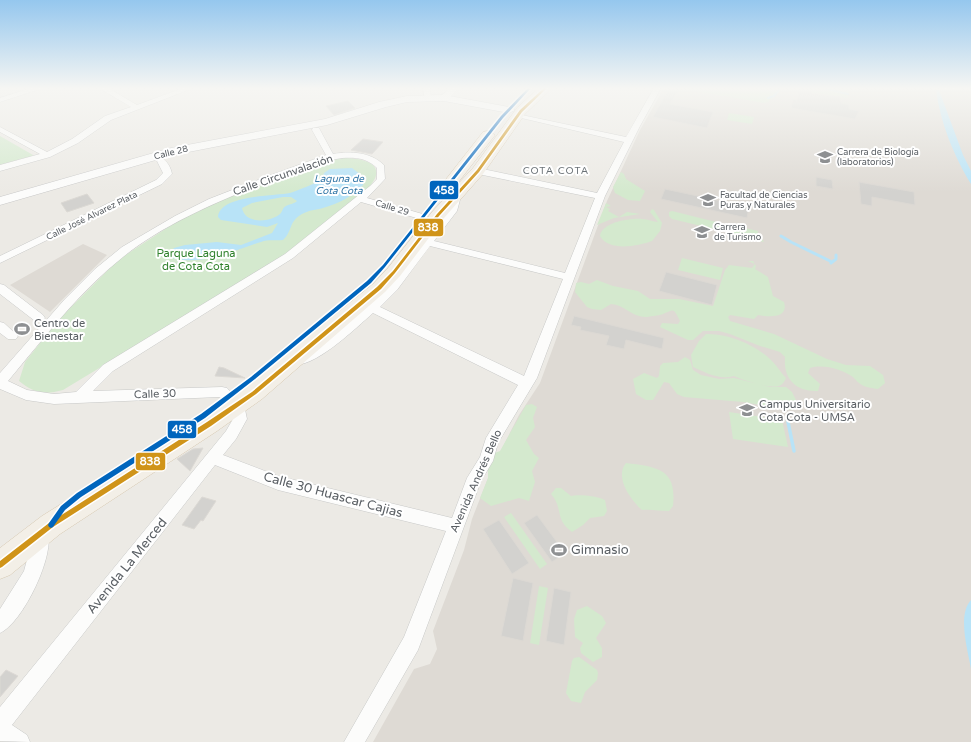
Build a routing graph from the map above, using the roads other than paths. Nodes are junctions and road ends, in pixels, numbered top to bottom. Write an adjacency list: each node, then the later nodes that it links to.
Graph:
1 (101, 123): 11 (street)
2 (338, 123): 7 (main road, Calle 28)
3 (502, 123): 22 (main road)
4 (505, 123): 15 (main road)
5 (552, 123): 10 (street, Calle 28)
6 (638, 123): 10 (street, Avenida Andrés Bello)
7 (329, 125): 9 (main road, Calle 28); 13 (main road, Calle 28)
8 (0, 129): 11 (street)
9 (316, 130): 12 (street); 13 (main road, Calle 28)
10 (628, 140): 18 (street, Avenida Andrés Bello)
11 (47, 155): 14 (street)
12 (331, 157): 19 (street, Calle Circunvalación); 32 (street, Calle Circunvalación)
13 (159, 158): 16 (main road, Calle 28); 24 (street, Calle José Alvarez Plata)
14 (0, 168)
15 (478, 171): 17 (main road); 18 (street)
16 (42, 192): 20 (main road, Calle 28); 21 (main road, Calle 28)
17 (456, 196): 23 (street); 31 (main road)
18 (600, 196): 25 (street, Avenida Andrés Bello)
19 (361, 199): 22 (street, Calle 29); 34 (street, Calle Circunvalación)
20 (0, 201)
21 (0, 207)
22 (423, 217): 35 (main road)
23 (429, 243): 25 (street); 27 (street)
24 (0, 260)
25 (569, 277): 33 (street, Avenida Andrés Bello)
26 (0, 288): 28 (street)
27 (372, 308): 31 (street); 33 (street)
28 (39, 318)
29 (0, 326): 30 (street)
30 (12, 336)
31 (292, 362): 35 (main road)
32 (0, 382): 34 (street, Calle Circunvalación)
33 (528, 382): 37 (street, Avenida Andrés Bello)
34 (79, 397): 35 (street, Calle 30)
35 (233, 400): 36 (street, Avenida La Merced); 38 (main road)
36 (213, 458): 37 (street, Calle 30 Huascar Cajias); 41 (street, Avenida La Merced)
37 (455, 526): 44 (street, Avenida Andrés Bello)
38 (46, 529): 39 (main road); 40 (street)
39 (0, 565)
40 (0, 624)
41 (0, 723)
42 (0, 729): 43 (street)
43 (20, 742)
44 (354, 742)

